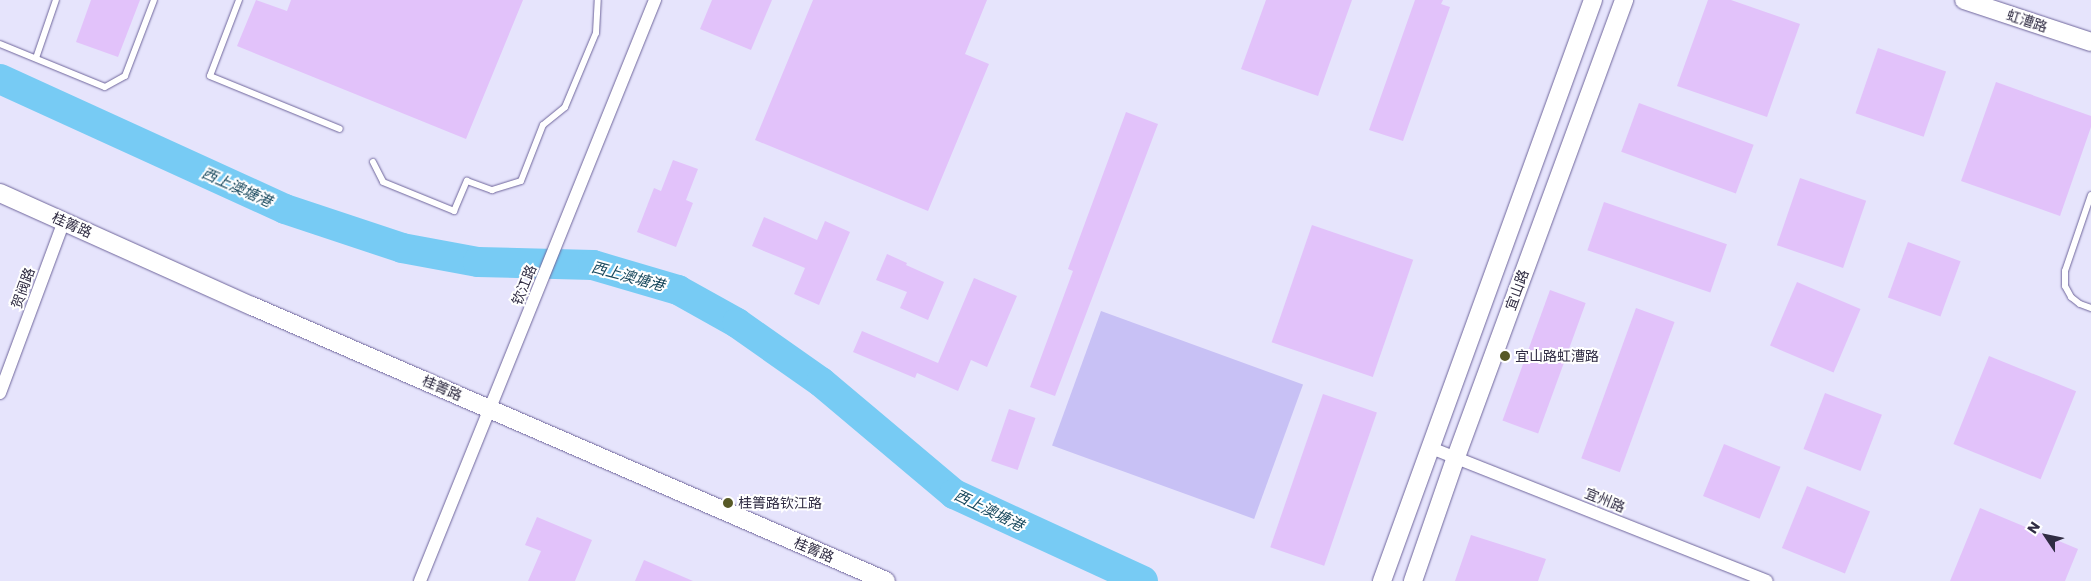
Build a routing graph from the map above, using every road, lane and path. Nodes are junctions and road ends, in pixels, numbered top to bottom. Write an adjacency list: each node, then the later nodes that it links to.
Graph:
1 (56, 0): 11 (lane)
2 (154, 0): 11 (lane)
3 (239, 0): 12 (lane)
4 (598, 0): 13 (lane)
5 (655, 0): 19 (street, 钦江路)
6 (1593, 0): 20 (main road, 宜山路)
7 (1624, 0): 21 (main road, 宜山路)
8 (1964, 0): 9 (main road, 虹漕路)
9 (2091, 42)
10 (0, 44): 11 (lane)
11 (36, 58)
12 (340, 129)
13 (372, 162)
14 (0, 193): 16 (main road, 桂箐路)
15 (2091, 194): 17 (lane)
16 (64, 221): 18 (street, 贺阀路); 19 (main road, 桂箐路)
17 (2091, 308)
18 (0, 393)
19 (490, 408): 22 (street, 钦江路); 23 (main road, 桂箐路)
20 (1431, 448): 21 (street, 宜州路); 24 (main road, 宜山路)
21 (1456, 457): 25 (main road, 宜山路); 26 (street, 宜州路)
22 (420, 581)
23 (886, 581)
24 (1382, 581)
25 (1413, 581)
26 (1767, 581)

